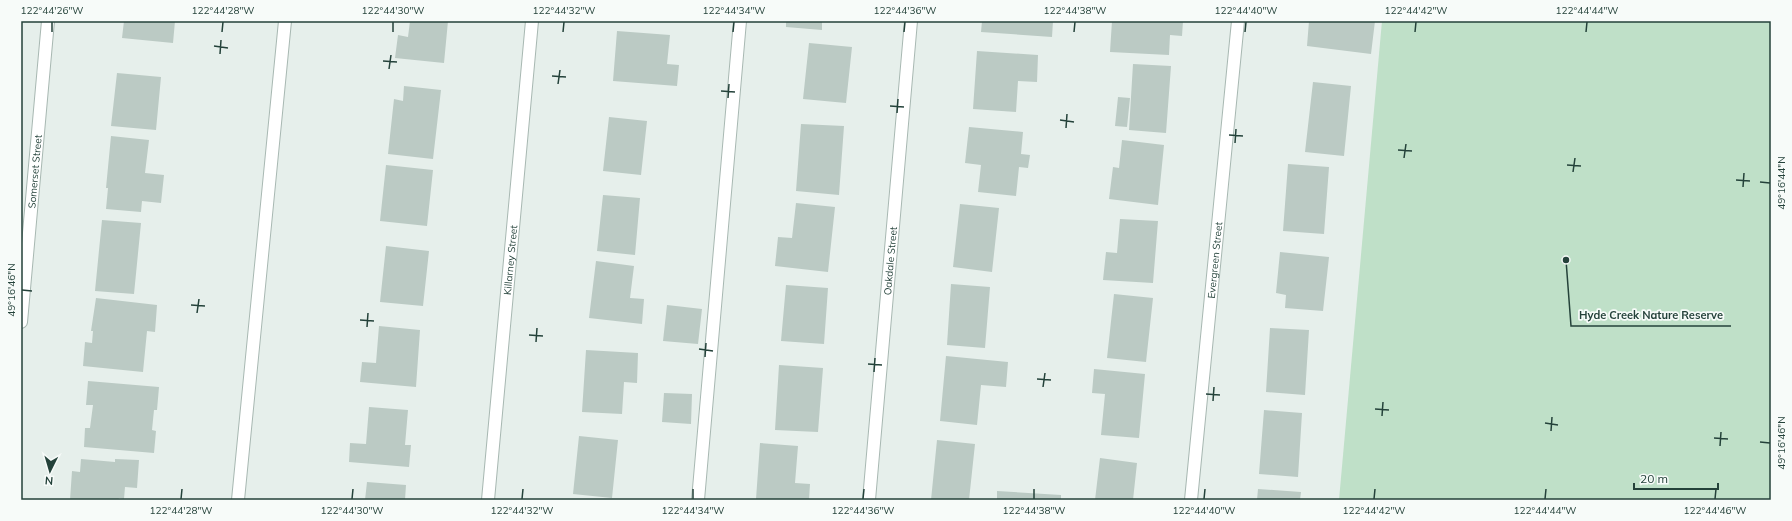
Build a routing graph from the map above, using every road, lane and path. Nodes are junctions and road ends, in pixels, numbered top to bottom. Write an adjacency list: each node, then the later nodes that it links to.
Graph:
1 (48, 21): 7 (street, Somerset Street)
2 (285, 21): 8 (street)
3 (532, 21): 9 (street, Killarney Street)
4 (740, 21): 10 (street)
5 (911, 21): 11 (street, Oakdale Street)
6 (1238, 21): 12 (street, Evergreen Street)
7 (21, 322)
8 (238, 500)
9 (488, 500)
10 (698, 500)
11 (869, 500)
12 (1191, 500)

